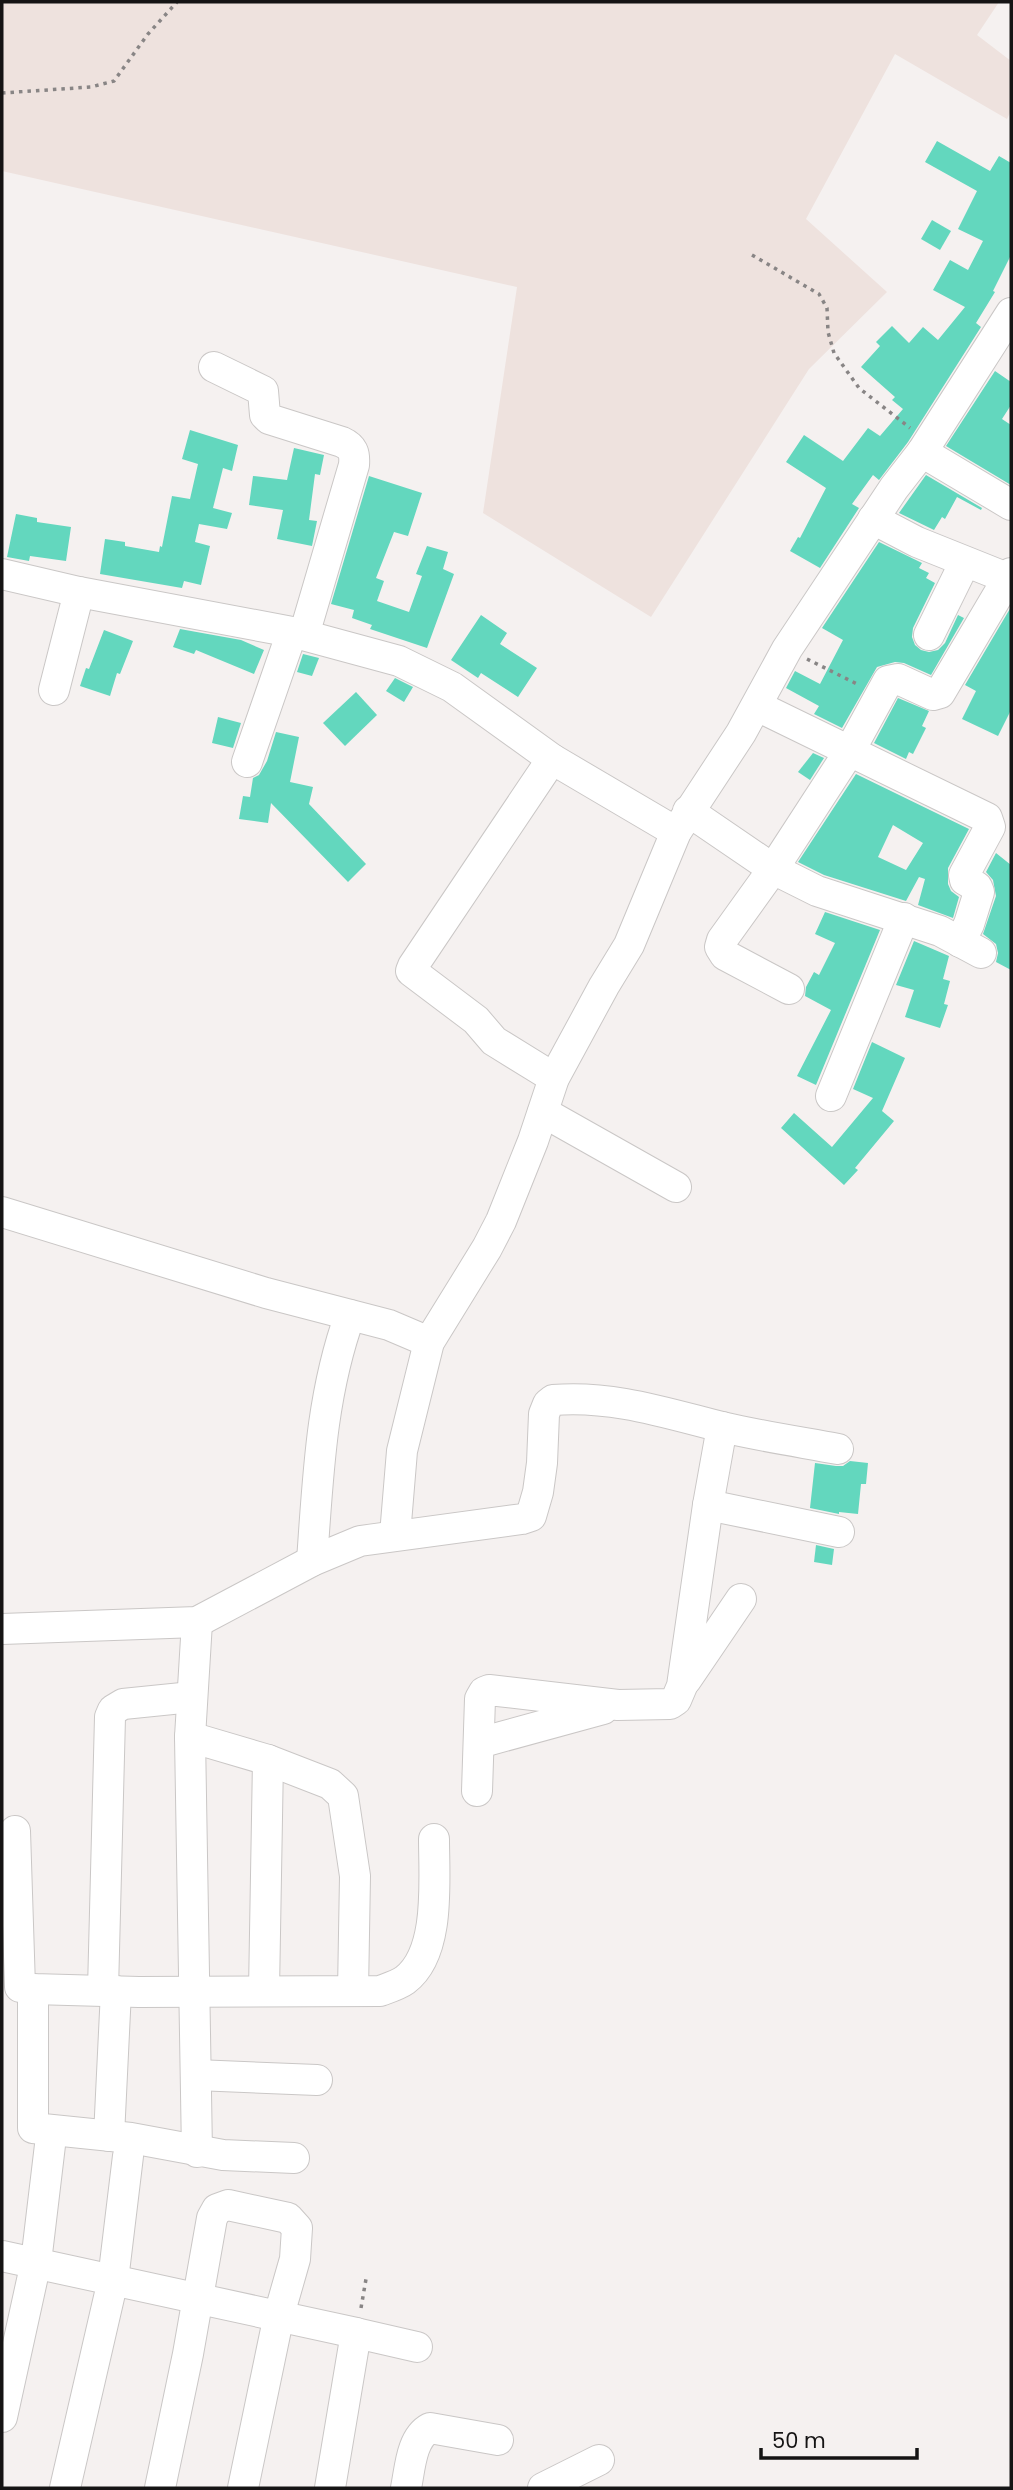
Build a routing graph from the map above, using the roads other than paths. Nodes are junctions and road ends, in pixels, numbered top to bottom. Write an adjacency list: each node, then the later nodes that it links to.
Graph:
1 (1011, 313): 3 (street)
2 (214, 368): 10 (street)
3 (925, 447): 4 (street); 5 (street)
4 (1011, 505)
5 (873, 519): 6 (street); 13 (street)
6 (965, 562): 8 (street); 11 (street)
7 (2, 574): 9 (street)
8 (1009, 576): 14 (street)
9 (79, 592): 10 (street); 12 (street)
10 (298, 634): 15 (street); 16 (street)
11 (929, 635)
12 (54, 690)
13 (757, 706): 14 (street); 17 (street)
14 (849, 752): 18 (street); 19 (street)
15 (552, 759): 17 (street); 21 (street)
16 (247, 762)
17 (682, 821): 18 (street); 21 (street)
18 (773, 869): 19 (street); 20 (street)
19 (904, 918): 22 (street)
20 (789, 989)
21 (554, 1078): 23 (street)
22 (831, 1096)
23 (543, 1112): 24 (street); 27 (street)
24 (676, 1187)
25 (2, 1212): 26 (street)
26 (350, 1315): 27 (street); 33 (street)
27 (429, 1342): 32 (street)
28 (722, 1427): 29 (street); 30 (street); 32 (street)
29 (838, 1450)
30 (708, 1505): 31 (street); 34 (street)
31 (839, 1532)
32 (394, 1535): 33 (street)
33 (312, 1561): 35 (street)
34 (696, 1591): 37 (street); 37 (street)
35 (197, 1622): 36 (street); 38 (street)
36 (2, 1629)
37 (682, 1686): 39 (street)
38 (192, 1698): 40 (street); 47 (street)
39 (618, 1705): 41 (street); 41 (street)
40 (190, 1737): 42 (street); 50 (street)
41 (479, 1743): 43 (street)
42 (268, 1760): 48 (street); 49 (street)
43 (477, 1791)
44 (15, 1831): 46 (street)
45 (434, 1839): 49 (street)
46 (33, 1989): 47 (street); 54 (street)
47 (110, 1991): 50 (street); 54 (street)
48 (264, 1991): 49 (street); 50 (street)
49 (353, 1991)
50 (195, 1993): 51 (street)
51 (196, 2075): 52 (street); 55 (street)
52 (317, 2080)
53 (50, 2145): 58 (street)
54 (119, 2146): 55 (street); 59 (street)
55 (197, 2152): 56 (street)
56 (294, 2158)
57 (2, 2256): 58 (street)
58 (36, 2262): 59 (street); 64 (street)
59 (113, 2280): 60 (street); 67 (street)
60 (198, 2299): 61 (street); 61 (street); 68 (street)
61 (279, 2315): 62 (street); 69 (street)
62 (356, 2333): 63 (street); 70 (street)
63 (417, 2347)
64 (2, 2417)
65 (498, 2440): 71 (street)
66 (599, 2460): 72 (street)
67 (65, 2488)
68 (160, 2488)
69 (243, 2488)
70 (330, 2488)
71 (406, 2488)
72 (542, 2488)

